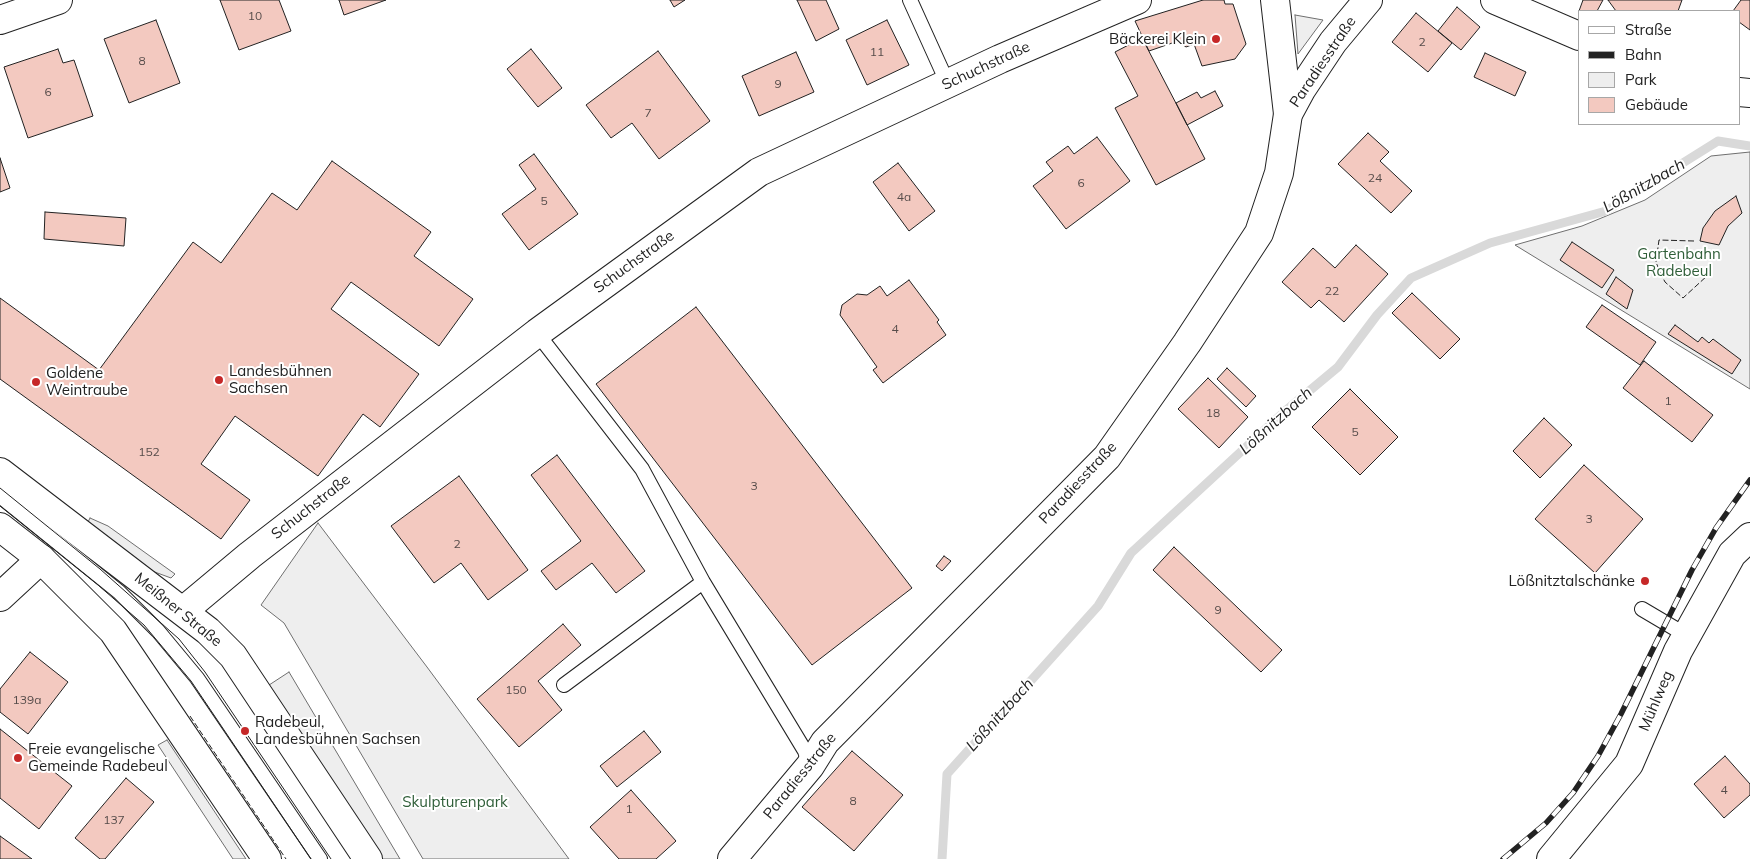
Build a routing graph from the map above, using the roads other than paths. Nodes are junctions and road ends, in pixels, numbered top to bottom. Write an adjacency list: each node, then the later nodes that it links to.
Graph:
1 (58, 0): 7 (street)
2 (910, 0): 9 (lane)
3 (1137, 0): 9 (street, Schuchstraße)
4 (1275, 0): 10 (street)
5 (1495, 0): 8 (street)
6 (1362, 1): 10 (street, Paradiesstraße)
7 (0, 20)
8 (1578, 36)
9 (948, 84): 11 (street, Schuchstraße)
10 (1288, 114): 23 (street, Paradiesstraße)
11 (537, 332): 17 (lane); 20 (street, Schuchstraße)
12 (0, 472): 20 (street, Meißner Straße)
13 (0, 496): 25 (lane)
14 (0, 527): 16 (street)
15 (1750, 537): 21 (street, Mühlweg)
16 (41, 559): 18 (street); 24 (street)
17 (703, 582): 22 (lane); 23 (lane)
18 (0, 597)
19 (1642, 609): 21 (lane)
20 (183, 611): 26 (street, Meißner Straße)
21 (1686, 635): 28 (street, Mühlweg)
22 (564, 685)
23 (810, 766): 27 (street, Paradiesstraße)
24 (267, 859)
25 (320, 859)
26 (368, 859)
27 (732, 859)
28 (1551, 859)

